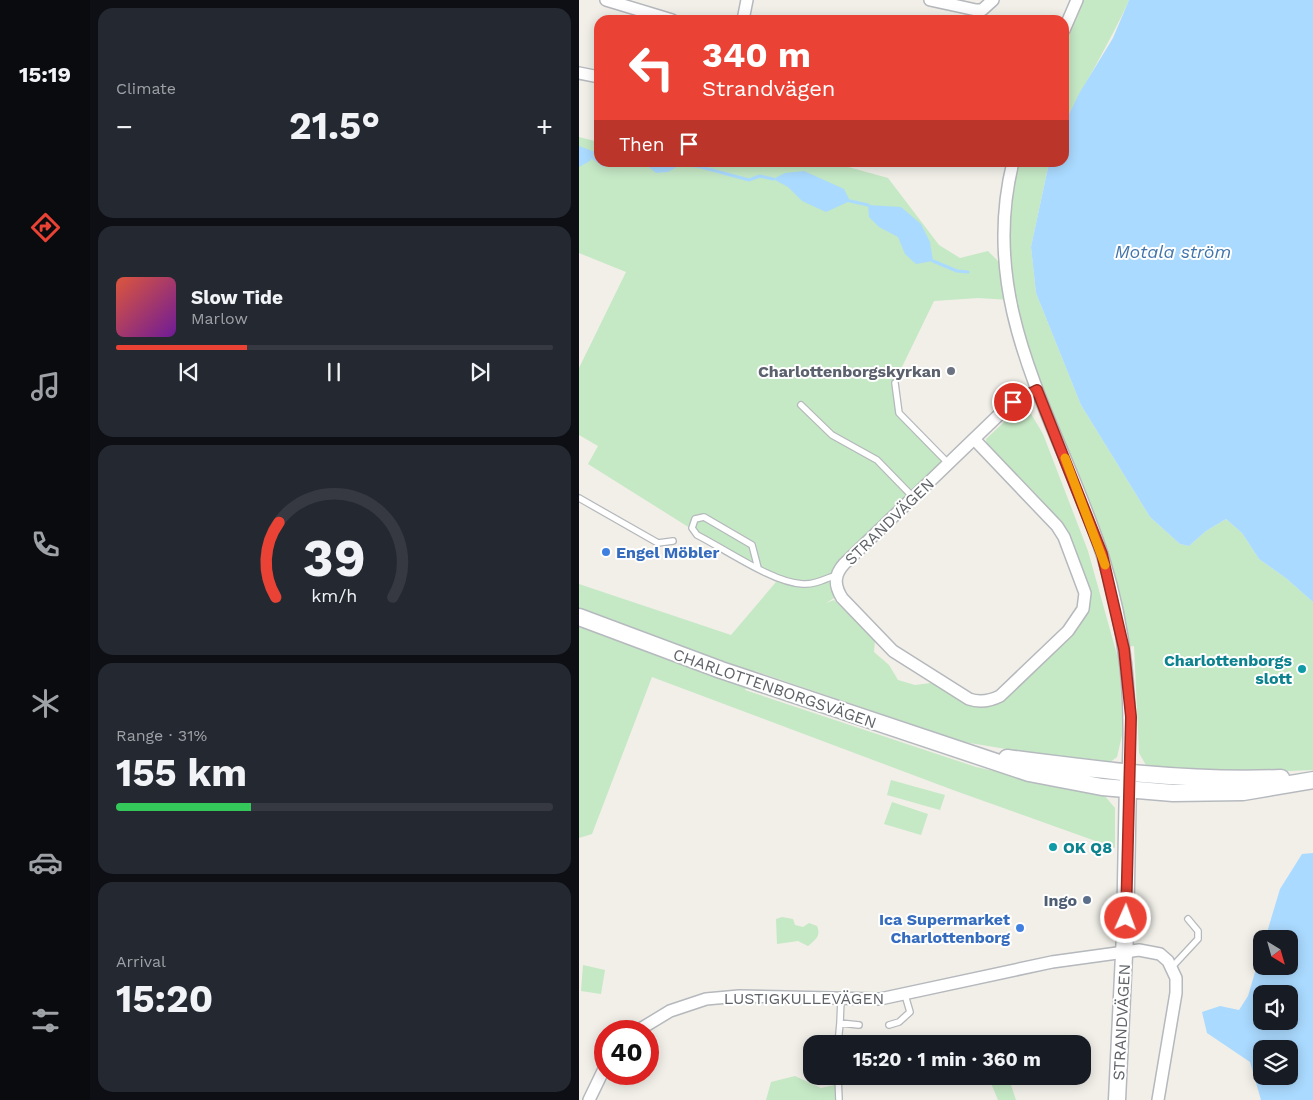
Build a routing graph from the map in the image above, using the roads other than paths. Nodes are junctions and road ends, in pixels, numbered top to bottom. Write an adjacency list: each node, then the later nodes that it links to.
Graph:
1 (606, 0): 6 (street)
2 (747, 0): 7 (street)
3 (930, 0): 4 (street)
4 (993, 0)
5 (1077, 0): 8 (street)
6 (656, 15)
7 (744, 15)
8 (1069, 18)
9 (579, 73): 10 (street)
10 (594, 76)
11 (1012, 167): 13 (street, STRANDVÄGEN)
12 (895, 383): 16 (lane)
13 (1037, 390): 15 (street, STRANDVÄGEN); 24 (street, STRANDVÄGEN)
14 (801, 404): 17 (lane)
15 (973, 439): 16 (street, STRANDVÄGEN); 21 (street, STRANDVÄGEN)
16 (948, 464): 17 (street, STRANDVÄGEN)
17 (913, 497): 21 (street, STRANDVÄGEN)
18 (579, 498): 19 (lane)
19 (673, 541)
20 (759, 568): 20 (lane); 21 (lane)
21 (836, 575)
22 (579, 617): 23 (main road, CHARLOTTENBORGSVÄGEN)
23 (972, 753): 24 (main road, CHARLOTTENBORGSVÄGEN); 26 (main road, CHARLOTTENBORGSVÄGEN)
24 (1128, 773): 25 (main road, CHARLOTTENBORGSVÄGEN); 26 (main road, STRANDVÄGEN)
25 (1313, 779): 26 (main road, CHARLOTTENBORGSVÄGEN)
26 (1128, 790): 28 (main road, STRANDVÄGEN)
27 (1188, 919): 29 (lane)
28 (1125, 952): 29 (street, LUSTIGKULLEVÄGEN); 30 (street, LUSTIGKULLEVÄGEN); 41 (main road, STRANDVÄGEN)
29 (1172, 966): 42 (street)
30 (905, 995): 31 (street, LUSTIGKULLEVÄGEN); 34 (lane)
31 (841, 999): 32 (street, LUSTIGKULLEVÄGEN); 33 (lane)
32 (655, 1020)
33 (840, 1023): 35 (lane); 36 (lane)
34 (889, 1024)
35 (859, 1025)
36 (839, 1035)
37 (596, 1085): 39 (street)
38 (838, 1085): 40 (lane)
39 (589, 1100)
40 (839, 1100)
41 (1117, 1100)
42 (1158, 1100)

